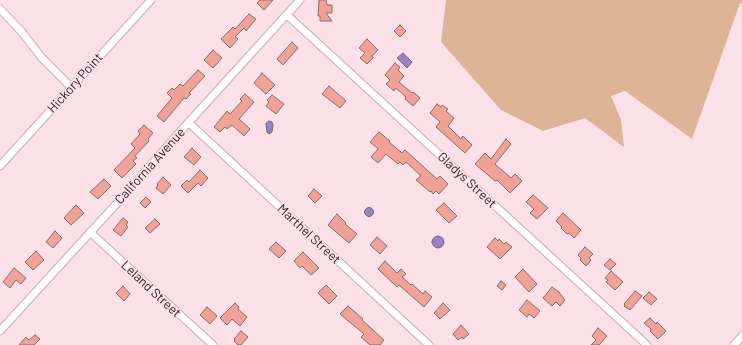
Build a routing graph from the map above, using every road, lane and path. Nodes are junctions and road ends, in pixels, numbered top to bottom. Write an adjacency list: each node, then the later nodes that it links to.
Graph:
1 (140, 0): 3 (street)
2 (300, 0): 5 (street, California Avenue)
3 (148, 3): 6 (street, Hickory Point)
4 (0, 9): 6 (street)
5 (287, 15): 7 (street, California Avenue); 14 (street, Gladys Street)
6 (71, 87): 8 (street, Hickory Point)
7 (189, 123): 9 (street, California Avenue); 13 (street, Marthel Street)
8 (0, 166)
9 (90, 232): 10 (street, California Avenue); 12 (street, Leland Street)
10 (0, 331)
11 (742, 336): 15 (street)
12 (213, 345)
13 (429, 345)
14 (647, 345)
15 (734, 345)

